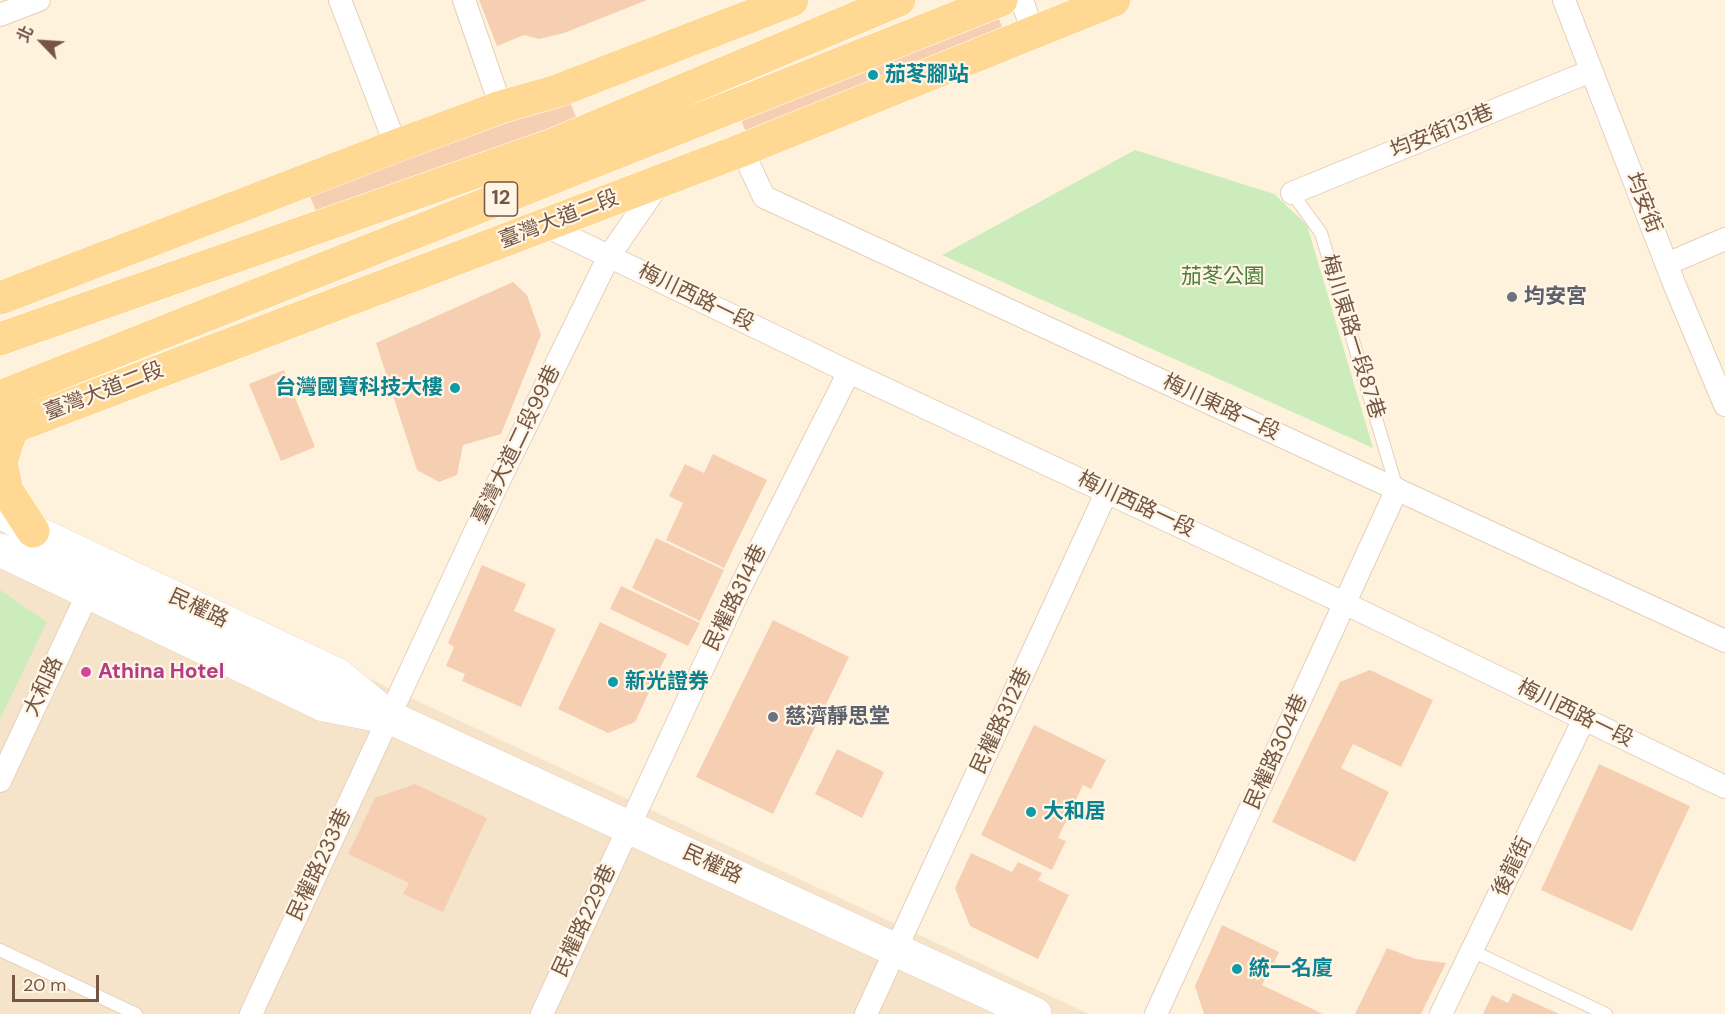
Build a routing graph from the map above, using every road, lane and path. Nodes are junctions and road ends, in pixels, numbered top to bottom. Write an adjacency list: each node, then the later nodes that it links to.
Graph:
1 (39, 0): 10 (street)
2 (340, 0): 14 (street)
3 (464, 0): 13 (street)
4 (792, 0): 13 (main road)
5 (899, 0): 23 (main road, 12)
6 (1001, 0): 25 (main road, 臺灣大道二段 / 12)
7 (1022, 0): 11 (street)
8 (1114, 0): 11 (main road, 臺灣大道二段)
9 (1564, 0): 12 (street, 均安街)
10 (0, 15)
11 (1033, 33): 15 (main road, 臺灣大道二段)
12 (1591, 71): 17 (street, 均安街131巷); 21 (street, 均安街)
13 (501, 107): 14 (main road)
14 (396, 146): 22 (main road)
15 (742, 150): 16 (main road, 臺灣大道二段); 28 (street, 梅川東路一段)
16 (661, 181): 18 (main road, 臺灣大道二段); 20 (street, 臺灣大道二段99巷)
17 (1292, 193): 28 (lane, 梅川東路一段87巷)
18 (546, 226): 20 (street, 梅川西路一段); 27 (main road, 臺灣大道二段)
19 (1725, 239): 21 (street)
20 (609, 256): 24 (street, 梅川西路一段); 36 (street, 臺灣大道二段99巷)
21 (1667, 264): 26 (street, 均安街)
22 (0, 298)
23 (0, 339)
24 (849, 372): 29 (street, 梅川西路一段); 40 (street, 民權路314巷)
25 (13, 392): 27 (main road)
26 (1725, 405)
27 (6, 430): 31 (main road)
28 (1397, 489): 34 (street, 民權路304巷); 35 (street, 梅川東路一段)
29 (1107, 491): 34 (street, 梅川西路一段); 41 (street, 民權路312巷)
30 (0, 511): 31 (main road, 民權路)
31 (33, 531): 36 (main road, 民權路)
32 (0, 551): 33 (main road, 民權路)
33 (88, 593): 36 (main road, 民權路); 38 (street, 大和路)
34 (1344, 603): 37 (street, 梅川西路一段); 49 (street, 民權路304巷)
35 (1725, 641)
36 (389, 717): 40 (main road, 民權路); 45 (street, 民權路233巷)
37 (1584, 719): 39 (street, 梅川西路一段); 43 (street, 後龍街)
38 (0, 781)
39 (1725, 786)
40 (630, 827): 41 (main road, 民權路); 46 (street, 民權路229巷)
41 (895, 949): 47 (street, 民權路312巷); 48 (main road, 民權路)
42 (0, 950): 44 (lane)
43 (1472, 951): 50 (street, 後龍街); 51 (lane)
44 (136, 1014)
45 (251, 1014)
46 (542, 1014)
47 (866, 1014)
48 (1035, 1014)
49 (1156, 1014)
50 (1441, 1014)
51 (1606, 1014)

